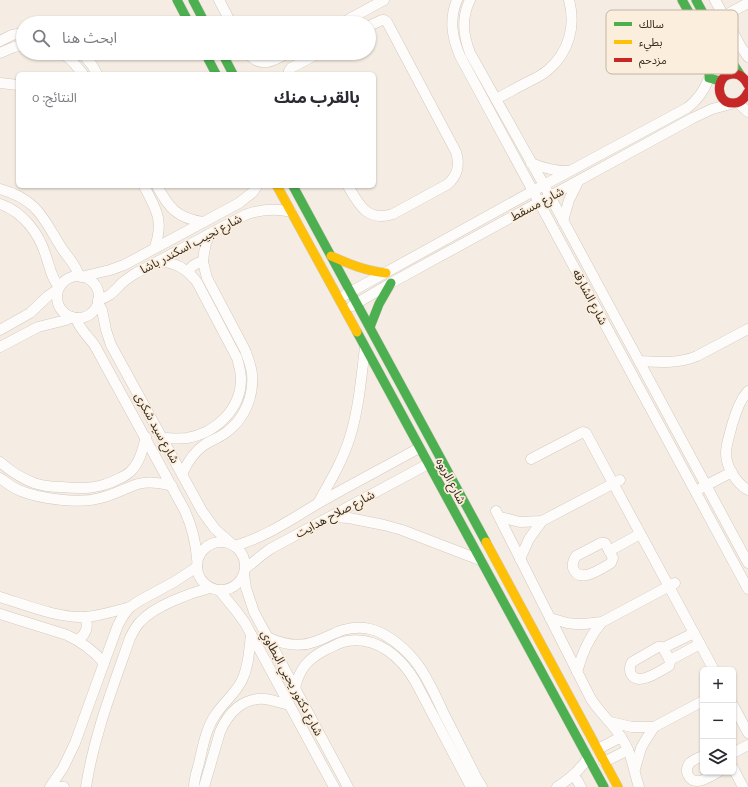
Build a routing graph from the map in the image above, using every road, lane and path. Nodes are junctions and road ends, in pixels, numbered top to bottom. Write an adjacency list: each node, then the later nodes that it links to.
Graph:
1 (177, 0): 16 (street)
2 (193, 0): 17 (street)
3 (219, 0): 18 (street)
4 (384, 0): 19 (street)
5 (457, 0): 61 (street, شارع الشارقه)
6 (470, 0): 47 (street, شارع الشارقه)
7 (569, 0): 47 (street)
8 (682, 0): 12 (street)
9 (696, 0): 13 (street)
10 (715, 0): 14 (street)
11 (748, 3): 15 (street)
12 (687, 10)
13 (701, 10)
14 (721, 10)
15 (735, 10)
16 (185, 16)
17 (201, 16)
18 (227, 16)
19 (355, 16)
20 (376, 23): 59 (street)
21 (16, 34): 22 (street)
22 (0, 41)
23 (738, 42): 26 (street)
24 (16, 47): 25 (street)
25 (0, 53)
26 (748, 57)
27 (71, 60): 35 (street)
28 (88, 60): 36 (street)
29 (209, 60): 37 (street)
30 (226, 60): 38 (street)
31 (257, 60): 32 (street)
32 (275, 60)
33 (307, 60): 39 (street)
34 (738, 69): 43 (street)
35 (80, 72)
36 (95, 72)
37 (215, 72)
38 (232, 72)
39 (289, 72)
40 (709, 74): 41 (street)
41 (709, 78): 42 (street); 51 (street, شارع مسقط)
42 (720, 81): 43 (street); 48 (street)
43 (746, 81)
44 (0, 83): 45 (street)
45 (16, 85)
46 (748, 92): 48 (street)
47 (496, 99): 50 (street, شارع الشارقه)
48 (740, 102): 49 (street); 52 (street, شارع مسقط)
49 (748, 112)
50 (531, 163): 51 (street); 53 (street, شارع الشارقه)
51 (570, 171): 53 (street, شارع مسقط)
52 (578, 182): 62 (street, شارع مسقط); 70 (street)
53 (544, 185): 61 (street, شارع مسقط); 62 (street, شارع الشارقه)
54 (145, 188): 69 (street)
55 (158, 188): 66 (street)
56 (255, 188): 63 (street, شارع نجيب اسكندر باشا)
57 (278, 188): 68 (street, شارع الربوه)
58 (295, 188): 74 (street, شارع الربوه)
59 (349, 188)
60 (0, 189): 79 (street)
61 (533, 191): 64 (street, شارع الشارقه); 78 (street, شارع مسقط)
62 (550, 197): 64 (street, شارع مسقط); 70 (street, شارع الشارقه)
63 (245, 198): 67 (street); 71 (street, شارع نجيب اسكندر باشا)
64 (540, 203): 80 (street, شارع مسقط); 112 (street, شارع الشارقه)
65 (0, 204): 81 (street)
66 (174, 210): 69 (street); 71 (street)
67 (253, 212): 68 (street, شارع نجيب اسكندر باشا); 72 (street, شارع نجيب اسكندر باشا)
68 (291, 212): 83 (street, شارع الربوه)
69 (159, 219): 73 (street)
70 (563, 221): 93 (street, شارع الشارقه)
71 (203, 222): 73 (street, شارع نجيب اسكندر باشا)
72 (210, 234): 75 (street, شارع نجيب اسكندر باشا); 76 (street)
73 (155, 247): 79 (street, شارع نجيب اسكندر باشا)
74 (331, 256): 78 (street); 82 (street, شارع الربوه)
75 (159, 261): 77 (street); 84 (street, شارع نجيب اسكندر باشا)
76 (203, 262): 77 (street); 98 (street)
77 (188, 272): 95 (street)
78 (386, 273): 82 (street, شارع مسقط)
79 (80, 276): 81 (street); 84 (street)
80 (391, 283): 85 (street, شارع مسقط); 88 (street)
81 (59, 288): 87 (street); 90 (street)
82 (351, 292): 83 (street, شارع مسقط); 85 (street, شارع الربوه)
83 (339, 299): 86 (street, شارع الربوه)
84 (98, 302): 87 (street); 97 (street, شارع سيد شكرى)
85 (357, 303): 86 (street, شارع مسقط); 88 (street, شارع الربوه)
86 (345, 310): 92 (street, شارع الربوه)
87 (74, 318): 91 (street); 96 (street, شارع سيد شكرى)
88 (370, 327): 128 (street, شارع الربوه)
89 (748, 329): 93 (street)
90 (0, 330)
91 (0, 347)
92 (365, 348): 99 (street, شارع الربوه); 113 (street)
93 (639, 362): 109 (street, شارع الشارقه)
94 (748, 392): 104 (street)
95 (198, 435): 97 (street); 98 (street)
96 (146, 437): 103 (street); 110 (street, شارع سيد شكرى)
97 (162, 438): 105 (street, شارع سيد شكرى)
98 (204, 446): 105 (street)
99 (419, 448): 102 (street, شارع الربوه); 113 (street, شارع صلاح هدايت)
100 (531, 459): 107 (street)
101 (0, 462): 103 (street)
102 (428, 464): 114 (street, شارع صلاح هدايت); 120 (street, شارع الربوه)
103 (131, 471): 108 (street)
104 (732, 472): 109 (street); 111 (street)
105 (182, 474): 117 (street, شارع سيد شكرى)
106 (0, 478): 108 (street)
107 (616, 482): 115 (street); 116 (street)
108 (139, 484): 110 (street)
109 (706, 485): 112 (street); 122 (street, شارع الشارقه)
110 (172, 486): 121 (street, شارع سيد شكرى)
111 (748, 490)
112 (695, 491): 125 (street, شارع الشارقه)
113 (318, 503): 117 (street, شارع صلاح هدايت)
114 (331, 517): 120 (street); 123 (street, شارع صلاح هدايت)
115 (542, 521): 119 (street); 119 (street)
116 (640, 534): 118 (street); 124 (street)
117 (233, 545): 121 (street); 123 (street)
118 (609, 551)
119 (520, 559): 133 (street)
120 (480, 560): 129 (street, شارع الربوه)
121 (197, 563): 126 (street); 130 (street)
122 (748, 563)
123 (245, 572): 126 (street); 137 (street, شارع دكتور يحيي البطاوي)
124 (672, 585): 134 (street); 135 (street)
125 (748, 589)
126 (215, 590): 136 (street, شارع دكتور يحيي البطاوي); 173 (street)
127 (0, 597): 132 (street)
128 (516, 598): 129 (street); 153 (street, شارع الربوه)
129 (504, 605): 154 (street, شارع الربوه)
130 (130, 607): 132 (street); 144 (street)
131 (0, 614): 138 (street)
132 (85, 617): 138 (street)
133 (550, 618): 134 (street); 146 (street)
134 (602, 622): 146 (street)
135 (694, 633): 140 (street); 141 (street)
136 (251, 635): 148 (street); 151 (street, شارع دكتور يحيي البطاوي)
137 (267, 637): 139 (street); 147 (street, شارع دكتور يحيي البطاوي)
138 (78, 640): 144 (street)
139 (305, 644): 142 (street); 179 (street)
140 (700, 644): 143 (street); 145 (street)
141 (663, 648): 143 (street); 143 (street)
142 (312, 658): 147 (street); 178 (street)
143 (670, 660)
144 (104, 663): 170 (street)
145 (712, 667)
146 (577, 672): 155 (street)
147 (295, 688): 177 (street, شارع دكتور يحيي البطاوي)
148 (230, 698): 150 (street); 174 (street)
149 (700, 703): 156 (street)
150 (239, 705): 151 (street); 175 (street)
151 (289, 705): 176 (street, شارع دكتور يحيي البطاوي)
152 (736, 711): 157 (street)
153 (578, 713): 154 (street); 160 (street, شارع الربوه)
154 (567, 719): 164 (street, شارع الربوه)
155 (610, 722): 156 (street); 158 (street)
156 (654, 728): 166 (street)
157 (748, 733)
158 (621, 737): 160 (street); 161 (street)
159 (748, 745): 162 (street)
160 (598, 749): 165 (street, شارع الربوه)
161 (628, 750): 165 (street); 166 (street)
162 (736, 751)
163 (700, 757): 168 (street)
164 (588, 758): 169 (street); 182 (street, شارع الربوه)
165 (604, 762): 183 (street, شارع الربوه)
166 (635, 771): 184 (street)
167 (736, 774): 185 (street)
168 (712, 775)
169 (573, 776): 180 (street); 181 (street)
170 (50, 787)
171 (56, 787): 172 (street)
172 (64, 787)
173 (86, 787)
174 (194, 787)
175 (204, 787)
176 (334, 787)
177 (348, 787)
178 (471, 787)
179 (482, 787)
180 (557, 787)
181 (581, 787)
182 (604, 787)
183 (618, 787)
184 (639, 787)
185 (743, 787)

